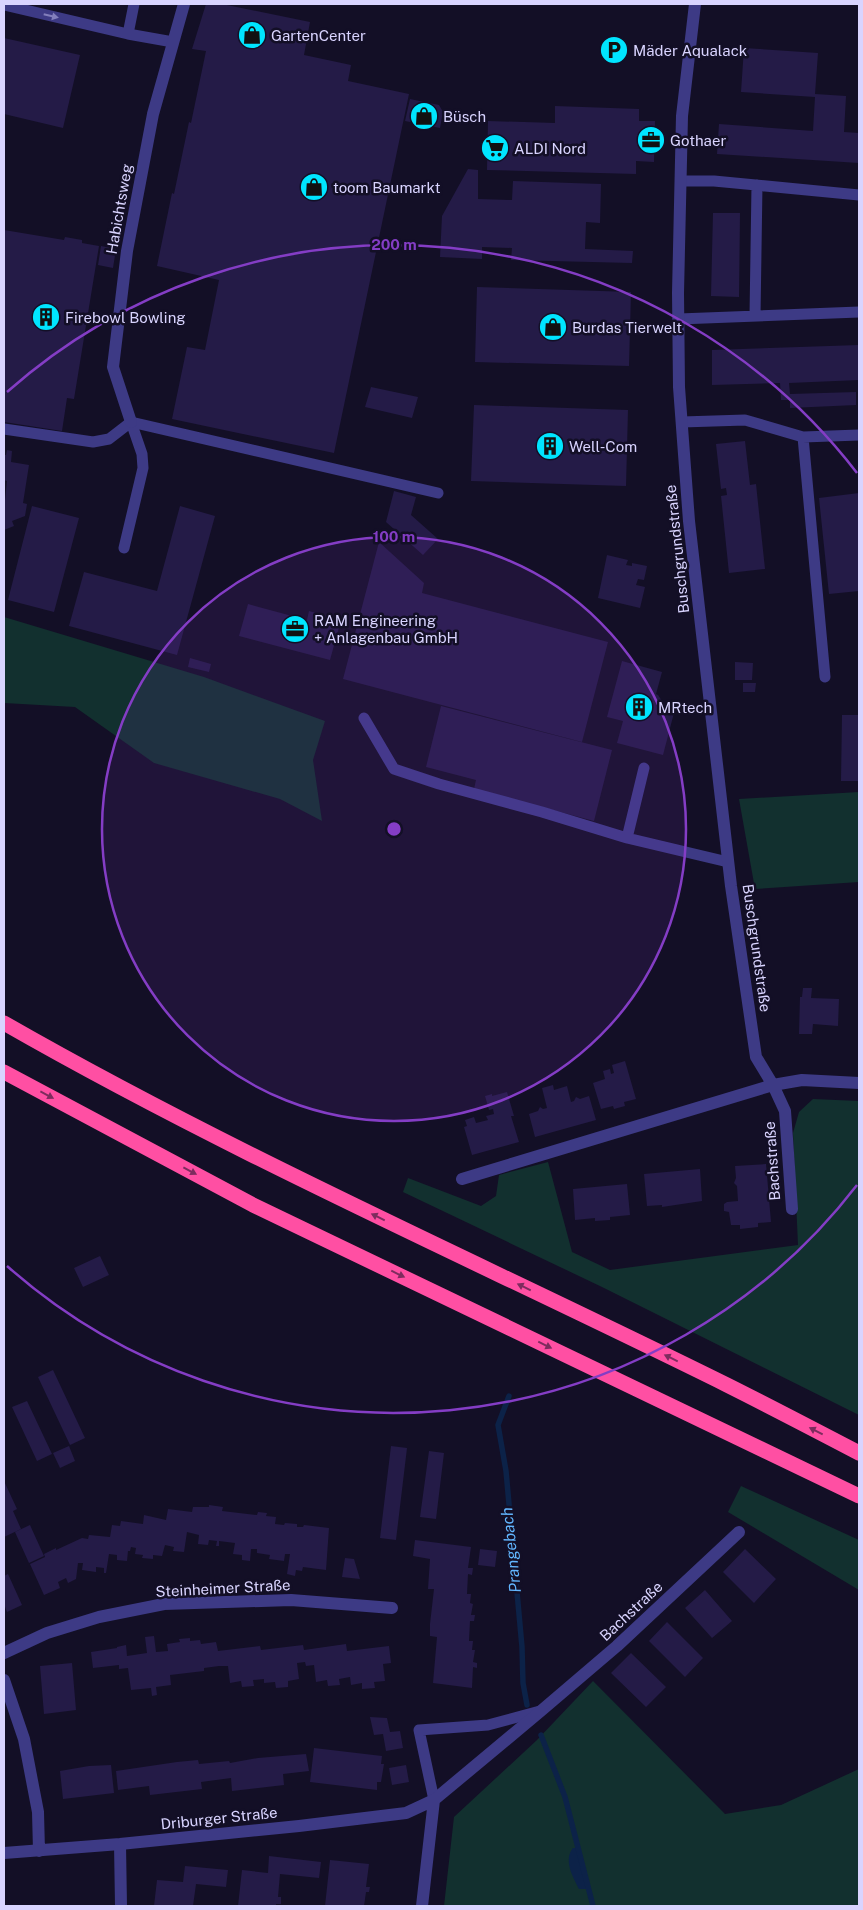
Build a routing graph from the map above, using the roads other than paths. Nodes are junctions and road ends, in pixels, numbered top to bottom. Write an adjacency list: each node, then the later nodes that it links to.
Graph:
1 (134, 4): 5 (lane)
2 (184, 4): 6 (street, Habichtsweg)
3 (695, 4): 7 (street, Buschgrundstraße)
4 (4, 5): 5 (lane, one-way to 5)
5 (128, 34): 6 (lane)
6 (172, 42): 13 (street, Habichtsweg)
7 (681, 181): 8 (lane); 12 (street, Buschgrundstraße)
8 (757, 185): 9 (lane); 11 (lane)
9 (859, 195)
10 (859, 312): 11 (lane)
11 (755, 316): 12 (lane)
12 (679, 319): 14 (street, Buschgrundstraße)
13 (131, 422): 15 (lane); 18 (lane); 19 (lane)
14 (682, 422): 17 (lane); 24 (street, Buschgrundstraße)
15 (4, 428)
16 (859, 435): 17 (lane)
17 (803, 437): 20 (lane)
18 (438, 493)
19 (124, 548)
20 (825, 677)
21 (364, 718): 23 (lane)
22 (644, 768): 23 (lane)
23 (627, 838): 24 (lane)
24 (728, 862): 28 (street, Buschgrundstraße)
25 (4, 1023): 32 (highway, one-way to 25)
26 (4, 1072): 33 (highway, one-way to 33)
27 (859, 1083): 28 (street)
28 (773, 1085): 29 (street, Buschgrundstraße); 30 (street)
29 (785, 1111): 31 (street, Bachstraße)
30 (462, 1179)
31 (792, 1209)
32 (859, 1453)
33 (859, 1496)
34 (739, 1532): 38 (street, Bachstraße)
35 (392, 1608): 36 (street, Steinheimer Straße)
36 (4, 1653)
37 (4, 1680): 41 (street)
38 (542, 1710): 39 (street, Bachstraße); 39 (lane, Bachstraße)
39 (434, 1800): 40 (street, Driburger Straße); 44 (street)
40 (120, 1844): 41 (street, Driburger Straße); 43 (street)
41 (39, 1851): 42 (street, Driburger Straße)
42 (4, 1853)
43 (121, 1906)
44 (422, 1906)

